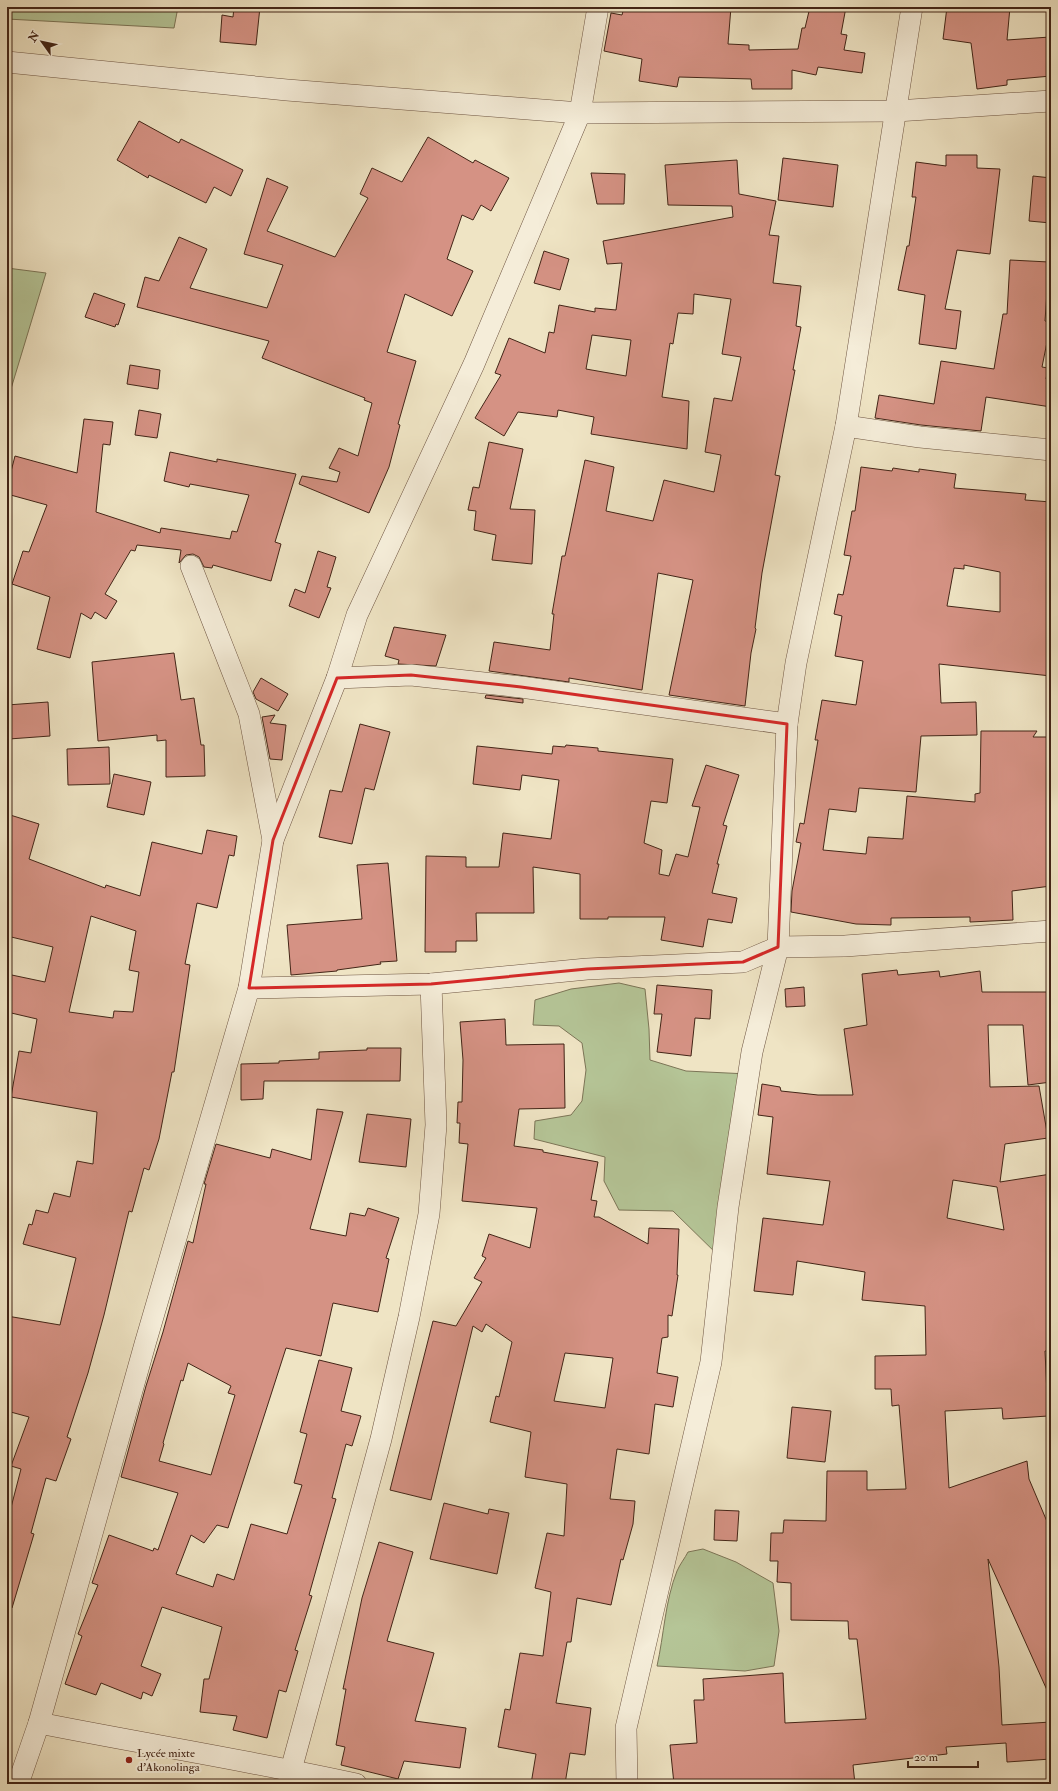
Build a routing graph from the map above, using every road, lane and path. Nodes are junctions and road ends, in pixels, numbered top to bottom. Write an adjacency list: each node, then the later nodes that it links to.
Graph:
1 (598, 7): 6 (street)
2 (912, 7): 5 (street)
3 (7, 62): 6 (street)
4 (1051, 101): 5 (street)
5 (896, 111): 6 (street); 7 (street)
6 (580, 114): 10 (street)
7 (846, 426): 8 (street); 11 (street)
8 (1051, 450)
9 (192, 566): 12 (street)
10 (336, 678): 11 (street); 12 (street)
11 (787, 724): 14 (street)
12 (273, 840): 16 (street)
13 (1051, 931): 14 (street)
14 (778, 947): 15 (street); 21 (street)
15 (431, 984): 16 (street); 18 (street)
16 (249, 988): 17 (street)
17 (39, 1723): 18 (street); 19 (street)
18 (291, 1770): 20 (street)
19 (18, 1784)
20 (356, 1784)
21 (627, 1784)

